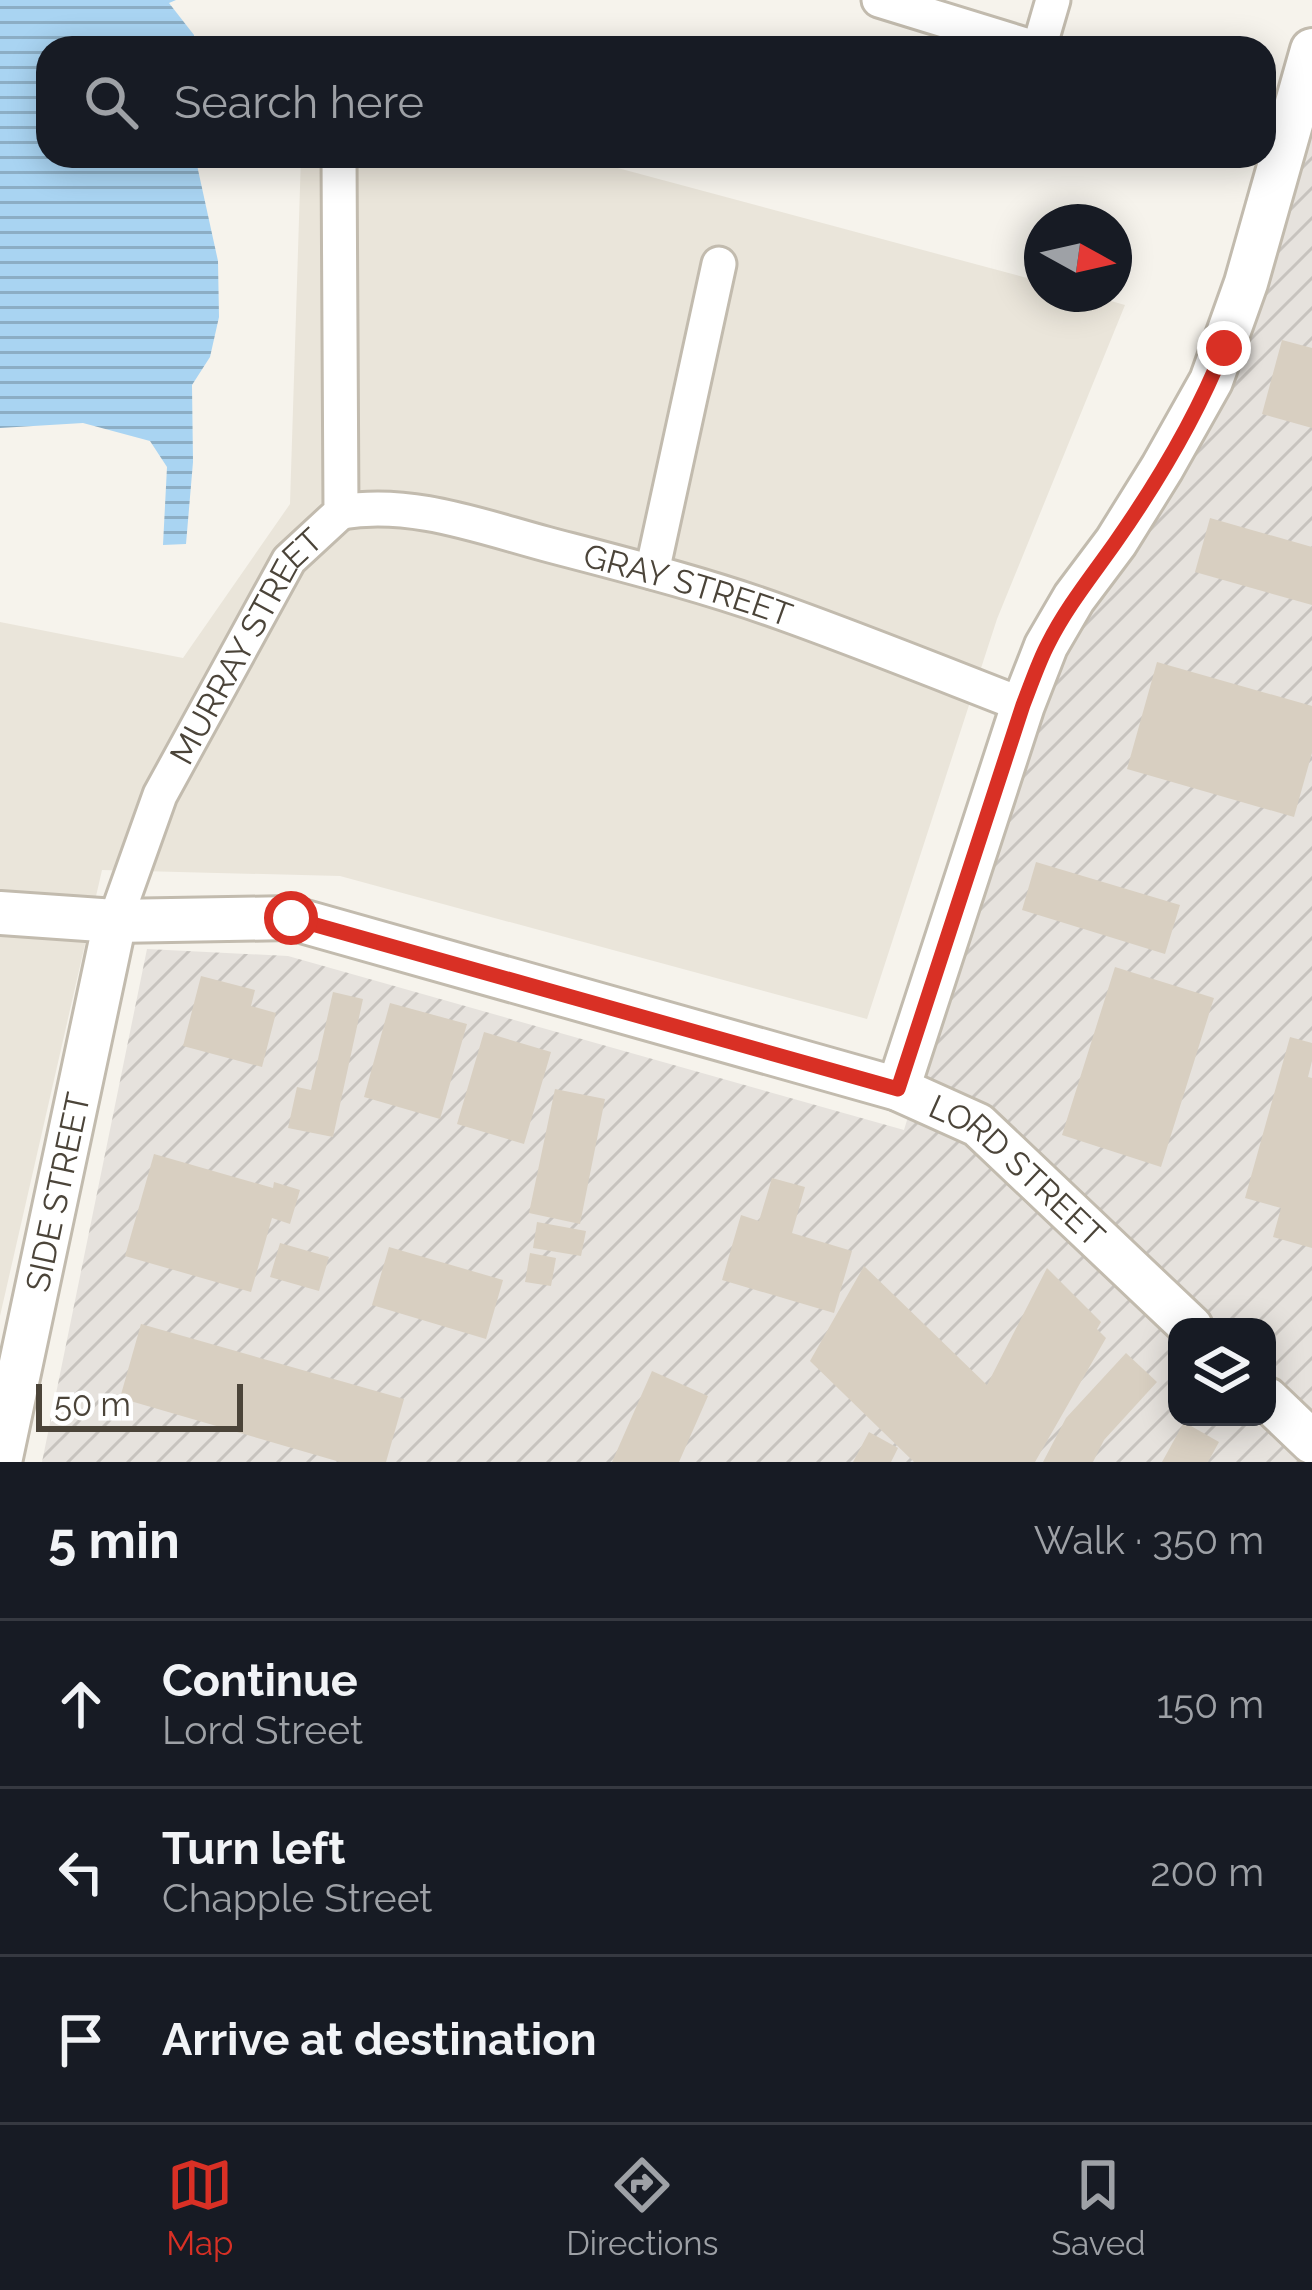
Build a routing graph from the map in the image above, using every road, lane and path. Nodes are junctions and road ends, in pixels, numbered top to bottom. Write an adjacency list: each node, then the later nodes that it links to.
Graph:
1 (878, 0): 3 (street)
2 (1053, 0): 4 (street)
3 (997, 36)
4 (1041, 36)
5 (1312, 50): 6 (street)
6 (1278, 121)
7 (339, 168): 10 (street, MURRAY STREET)
8 (1269, 168): 12 (street)
9 (718, 264): 11 (street)
10 (340, 512): 11 (street, GRAY STREET); 14 (street, MURRAY STREET)
11 (652, 572): 12 (street, GRAY STREET)
12 (1023, 705): 15 (street)
13 (0, 913): 14 (street, LORD STREET)
14 (115, 921): 15 (street, LORD STREET); 19 (street, SIDE STREET)
15 (898, 1089): 16 (street, LORD STREET)
16 (1182, 1318)
17 (1276, 1408): 18 (street)
18 (1312, 1442)
19 (0, 1462)

